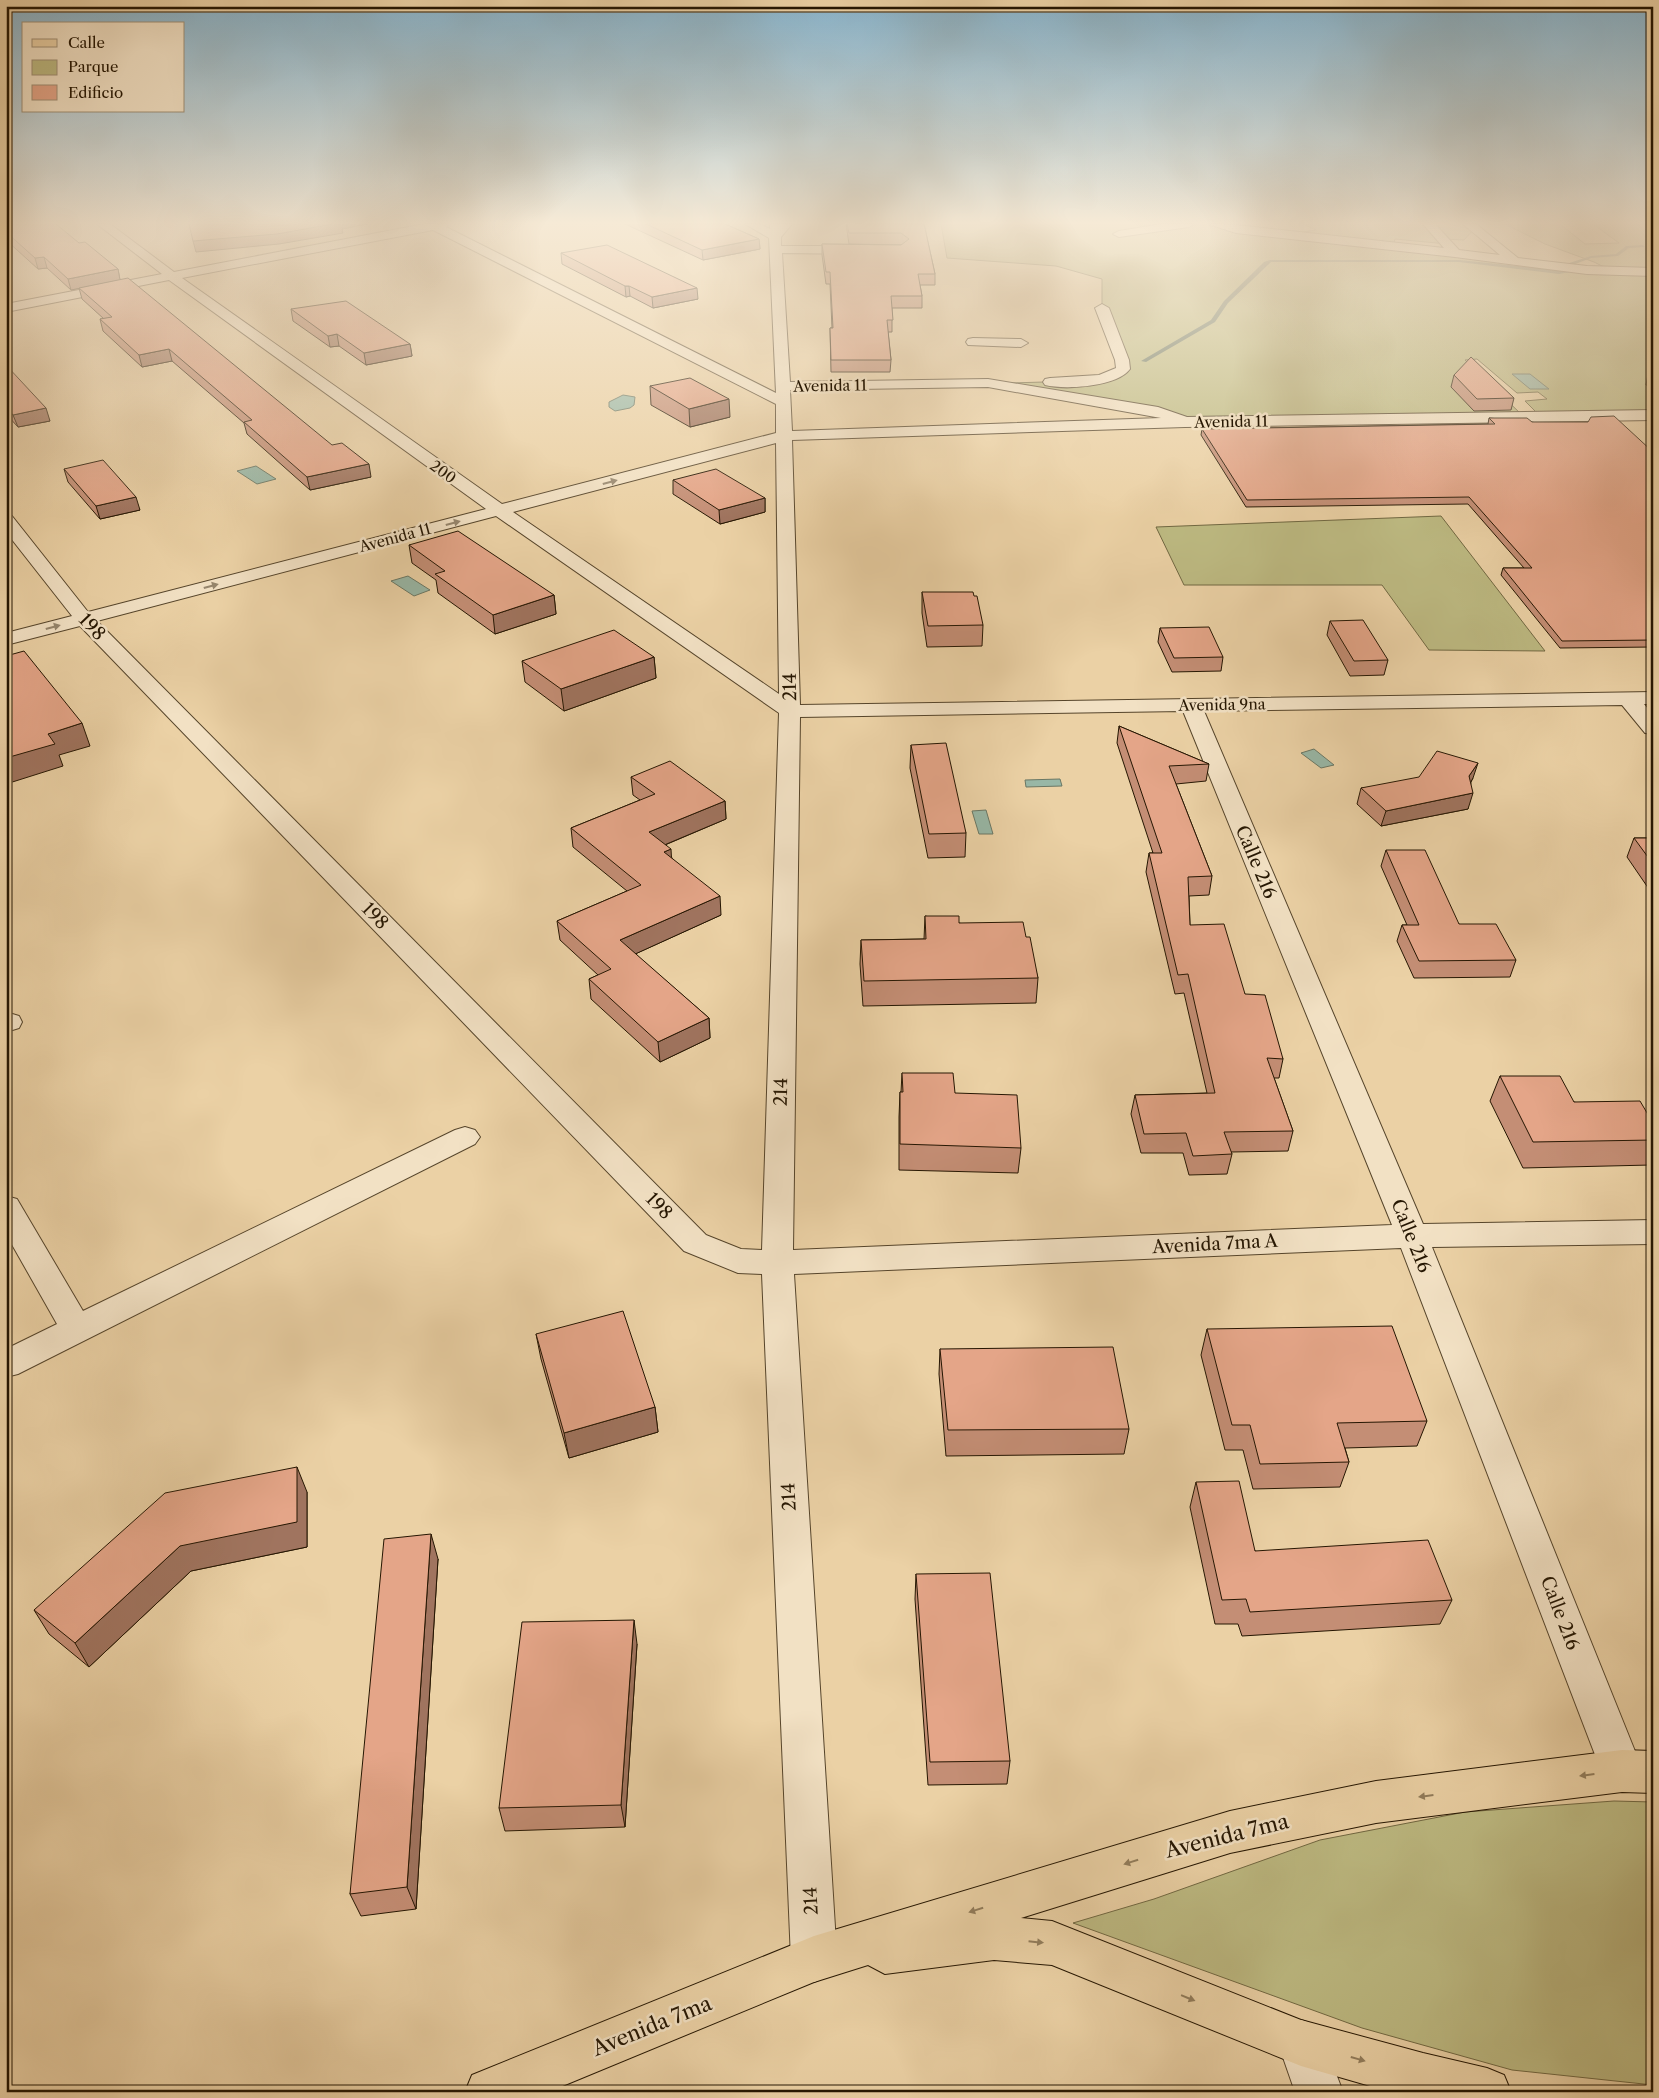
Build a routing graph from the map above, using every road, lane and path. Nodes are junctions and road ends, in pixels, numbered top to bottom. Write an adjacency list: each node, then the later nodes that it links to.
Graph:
1 (234, 322): 14 (street, 200)
2 (635, 322): 10 (street)
3 (779, 322): 10 (street, 214)
4 (1107, 322): 9 (street)
5 (973, 342): 6 (street)
6 (1002, 342): 7 (street); 8 (street)
7 (1022, 343)
8 (1005, 358)
9 (1009, 381): 10 (street, Avenida 11); 12 (street, Avenida 11)
10 (783, 394): 13 (street, 214)
11 (1653, 414): 12 (street, Avenida 11)
12 (1185, 422): 13 (street, Avenida 11)
13 (784, 436): 14 (street, Avenida 11, one-way to 13); 21 (street, 214)
14 (499, 511): 16 (street, Avenida 11, one-way to 14); 21 (street, 200)
15 (6, 520): 16 (street, 198)
16 (84, 619): 17 (street, Avenida 11, one-way to 16); 27 (street, 198)
17 (6, 639)
18 (1628, 698): 19 (street, Avenida 9na); 20 (street, Avenida 9na); 22 (street)
19 (1653, 698)
20 (1191, 705): 21 (street, Avenida 9na); 26 (street, Calle 216)
21 (790, 711): 27 (street, 214)
22 (1653, 728)
23 (466, 1136): 28 (street)
24 (6, 1207): 28 (street)
25 (1653, 1232): 26 (street, Avenida 7ma A)
26 (1412, 1236): 27 (street, Avenida 7ma A); 30 (street, Calle 216)
27 (777, 1263): 31 (street, 214)
28 (77, 1329): 29 (street)
29 (6, 1364)
30 (1637, 1772): 31 (main road, Avenida 7ma, one-way to 31)
31 (814, 1959): 32 (main road, Avenida 7ma, one-way to 32); 33 (main road, Avenida 7ma)
32 (1301, 2042): 34 (street); 35 (main road, Avenida 7ma, one-way to 35)
33 (489, 2092)
34 (1319, 2092)
35 (1488, 2092)

